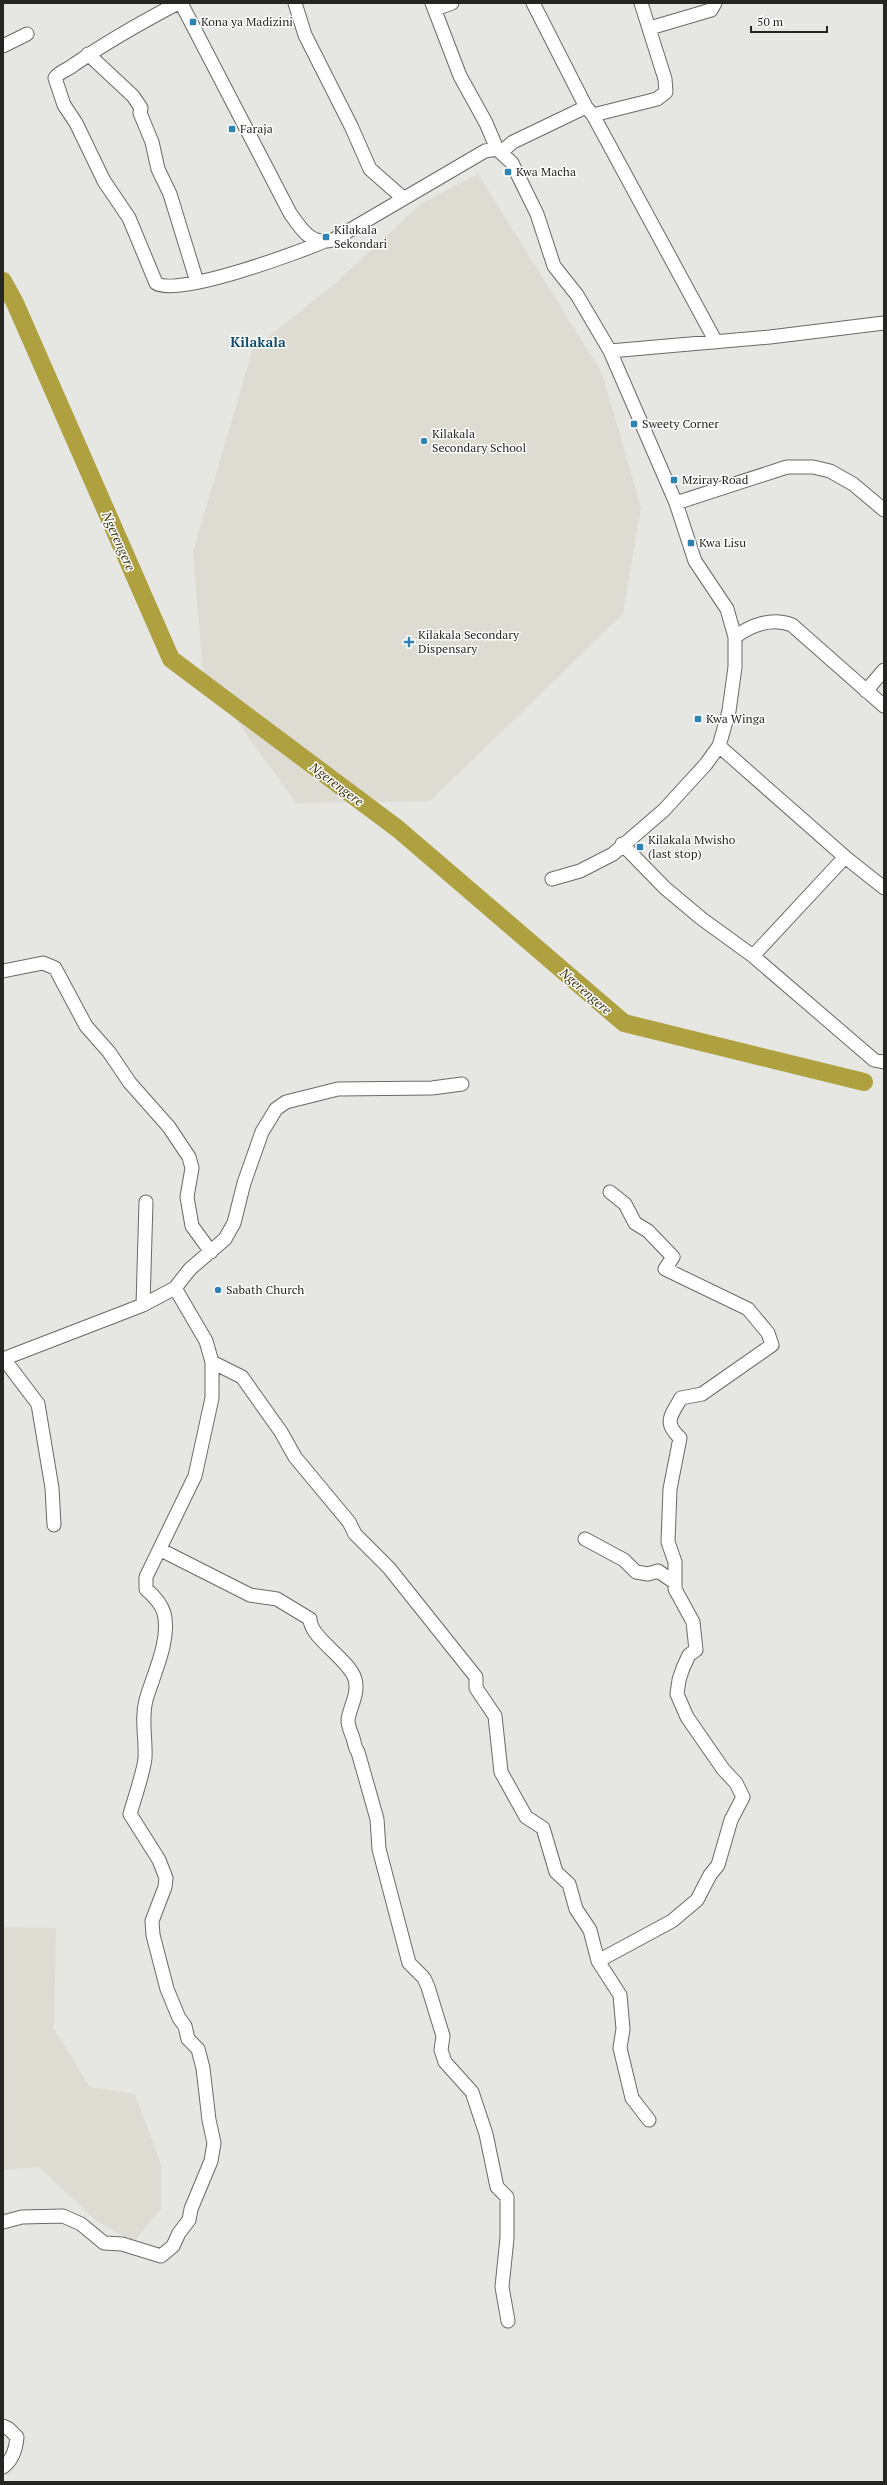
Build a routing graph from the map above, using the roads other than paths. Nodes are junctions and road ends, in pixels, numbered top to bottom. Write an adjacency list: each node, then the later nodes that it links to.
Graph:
1 (179, 3): 11 (street); 15 (street)
2 (295, 3): 14 (street)
3 (452, 3): 7 (street)
4 (533, 3): 12 (street)
5 (640, 3): 8 (street)
6 (715, 3): 8 (street)
7 (433, 6): 13 (street)
8 (650, 28): 12 (street)
9 (27, 34): 10 (street)
10 (3, 46)
11 (88, 54): 16 (street); 16 (street)
12 (589, 111): 13 (street); 18 (street)
13 (499, 150): 14 (street); 19 (street)
14 (403, 198): 15 (street)
15 (326, 240): 16 (street)
16 (197, 282)
17 (884, 323): 18 (street)
18 (716, 342): 19 (street)
19 (610, 351): 20 (street)
20 (676, 503): 21 (street); 22 (street)
21 (884, 510)
22 (735, 638): 24 (street); 26 (street)
23 (884, 670): 24 (street)
24 (866, 691): 25 (street)
25 (884, 706)
26 (719, 746): 27 (street); 28 (street)
27 (622, 844): 29 (street); 31 (street)
28 (845, 857): 30 (street); 31 (street)
29 (552, 878)
30 (884, 888)
31 (752, 956): 33 (street)
32 (3, 970): 37 (street)
33 (884, 1062)
34 (462, 1084): 37 (street)
35 (610, 1192): 45 (street)
36 (146, 1202): 39 (street)
37 (211, 1252): 38 (street)
38 (175, 1288): 39 (street); 41 (street)
39 (143, 1305): 40 (street)
40 (3, 1359): 42 (street)
41 (212, 1362): 44 (street); 46 (street)
42 (54, 1525)
43 (585, 1539): 45 (street)
44 (161, 1550): 48 (street); 49 (street)
45 (674, 1582): 46 (street)
46 (598, 1961): 47 (street)
47 (649, 2120)
48 (3, 2222)
49 (508, 2321)
50 (3, 2426): 51 (street)
51 (3, 2468)

